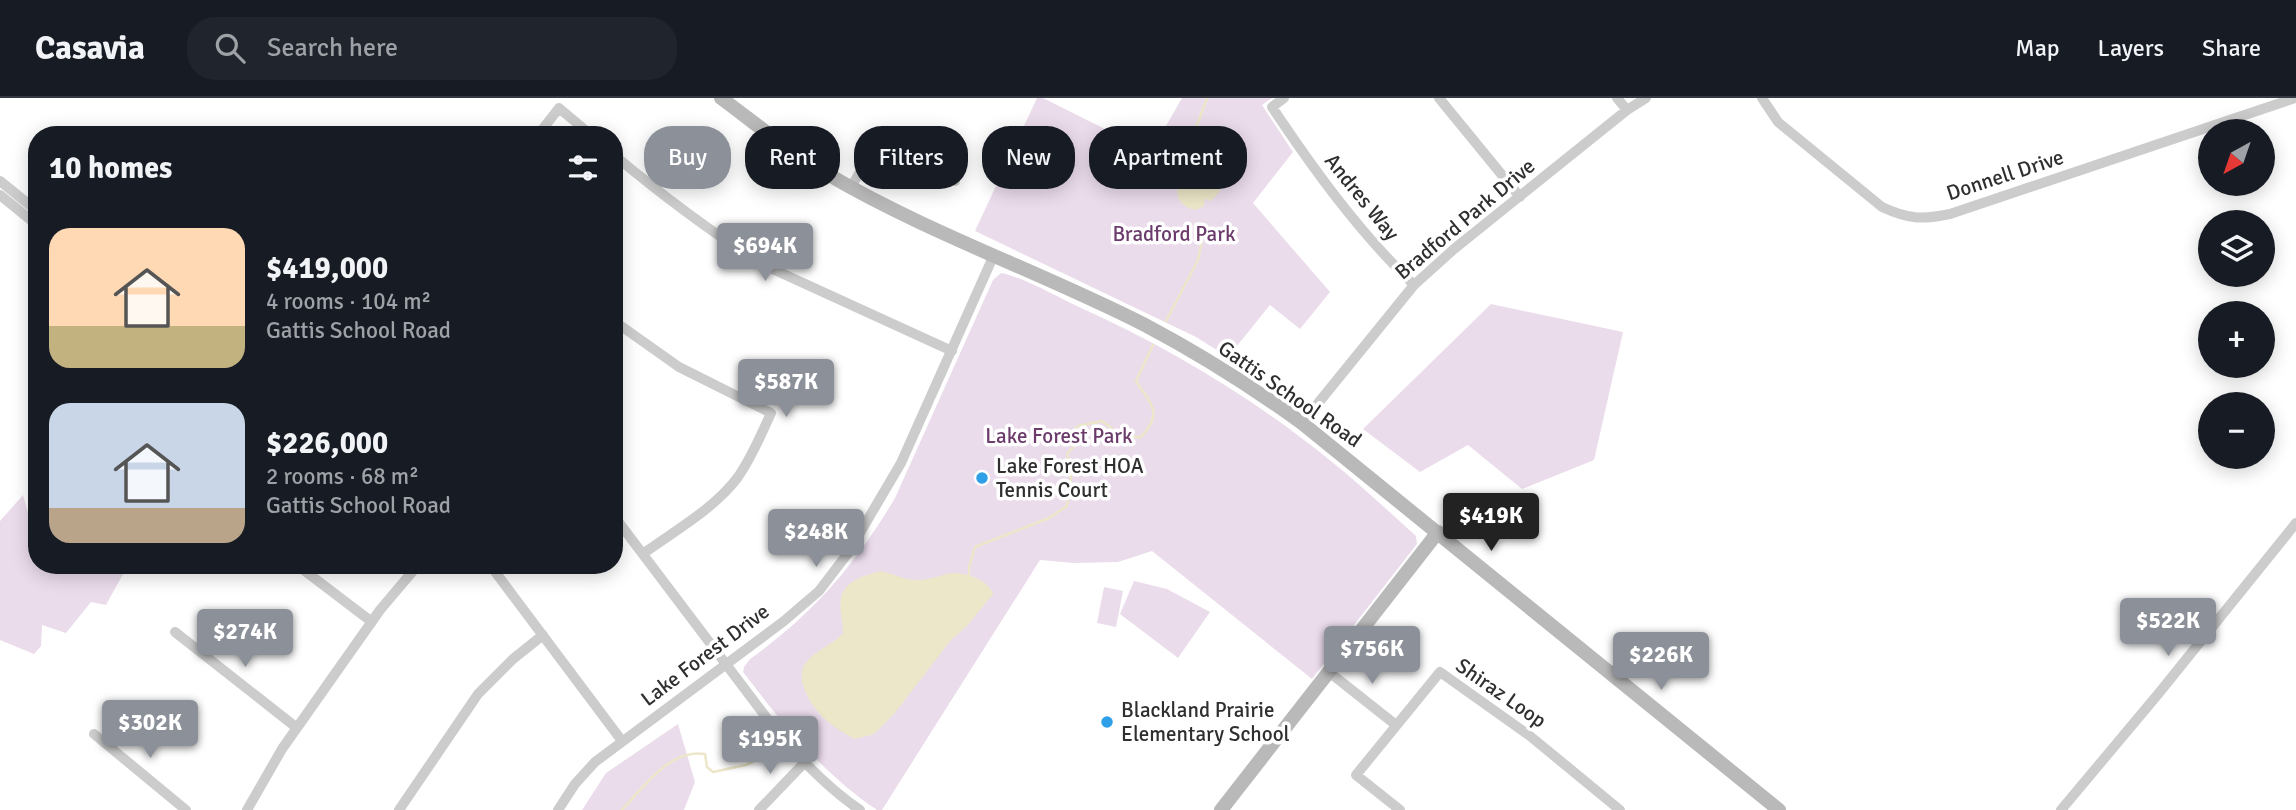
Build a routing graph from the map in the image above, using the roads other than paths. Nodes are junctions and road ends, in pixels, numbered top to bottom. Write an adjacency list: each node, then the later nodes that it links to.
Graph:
1 (721, 98): 14 (main road, Gattis School Road)
2 (1284, 98): 20 (street, Andres Way)
3 (1439, 98): 16 (street)
4 (1617, 98): 8 (street)
5 (1646, 98): 8 (street, Bradford Park Drive)
6 (1762, 98): 7 (street, Donnell Drive)
7 (2295, 98)
8 (1627, 110): 16 (street, Bradford Park Drive)
9 (545, 126): 10 (street)
10 (580, 126)
11 (623, 162): 22 (street)
12 (0, 181): 17 (street)
13 (854, 182): 14 (street)
14 (851, 187): 19 (main road, Gattis School Road)
15 (0, 195): 18 (street)
16 (1520, 197): 20 (street, Bradford Park Drive)
17 (28, 204)
18 (28, 218)
19 (993, 257): 22 (street, Lake Forest Drive); 23 (main road, Gattis School Road)
20 (1414, 285): 23 (street, Bradford Park Drive)
21 (623, 327): 27 (street)
22 (952, 351): 34 (street, Lake Forest Drive)
23 (1302, 423): 26 (main road, Gattis School Road)
24 (2296, 523): 51 (street)
25 (623, 527): 27 (street)
26 (1438, 532): 35 (main road); 50 (main road, Gattis School Road)
27 (644, 553): 34 (street)
28 (310, 574): 31 (street)
29 (411, 574): 31 (street)
30 (497, 574): 33 (street)
31 (372, 622): 37 (street)
32 (175, 632): 37 (street)
33 (543, 635): 39 (street); 43 (street)
34 (726, 664): 39 (street, Lake Forest Drive); 40 (street)
35 (1329, 672): 36 (street); 47 (main road)
36 (1396, 725): 48 (street, Shiraz Loop); 49 (street, Shiraz Loop)
37 (298, 729): 42 (street)
38 (94, 734): 41 (street)
39 (622, 741): 44 (street, Lake Forest Drive)
40 (804, 763): 45 (street); 46 (street)
41 (186, 810)
42 (247, 810)
43 (399, 810)
44 (558, 810)
45 (759, 810)
46 (860, 810)
47 (1221, 810)
48 (1399, 810)
49 (1620, 810)
50 (1779, 810)
51 (2060, 810)

